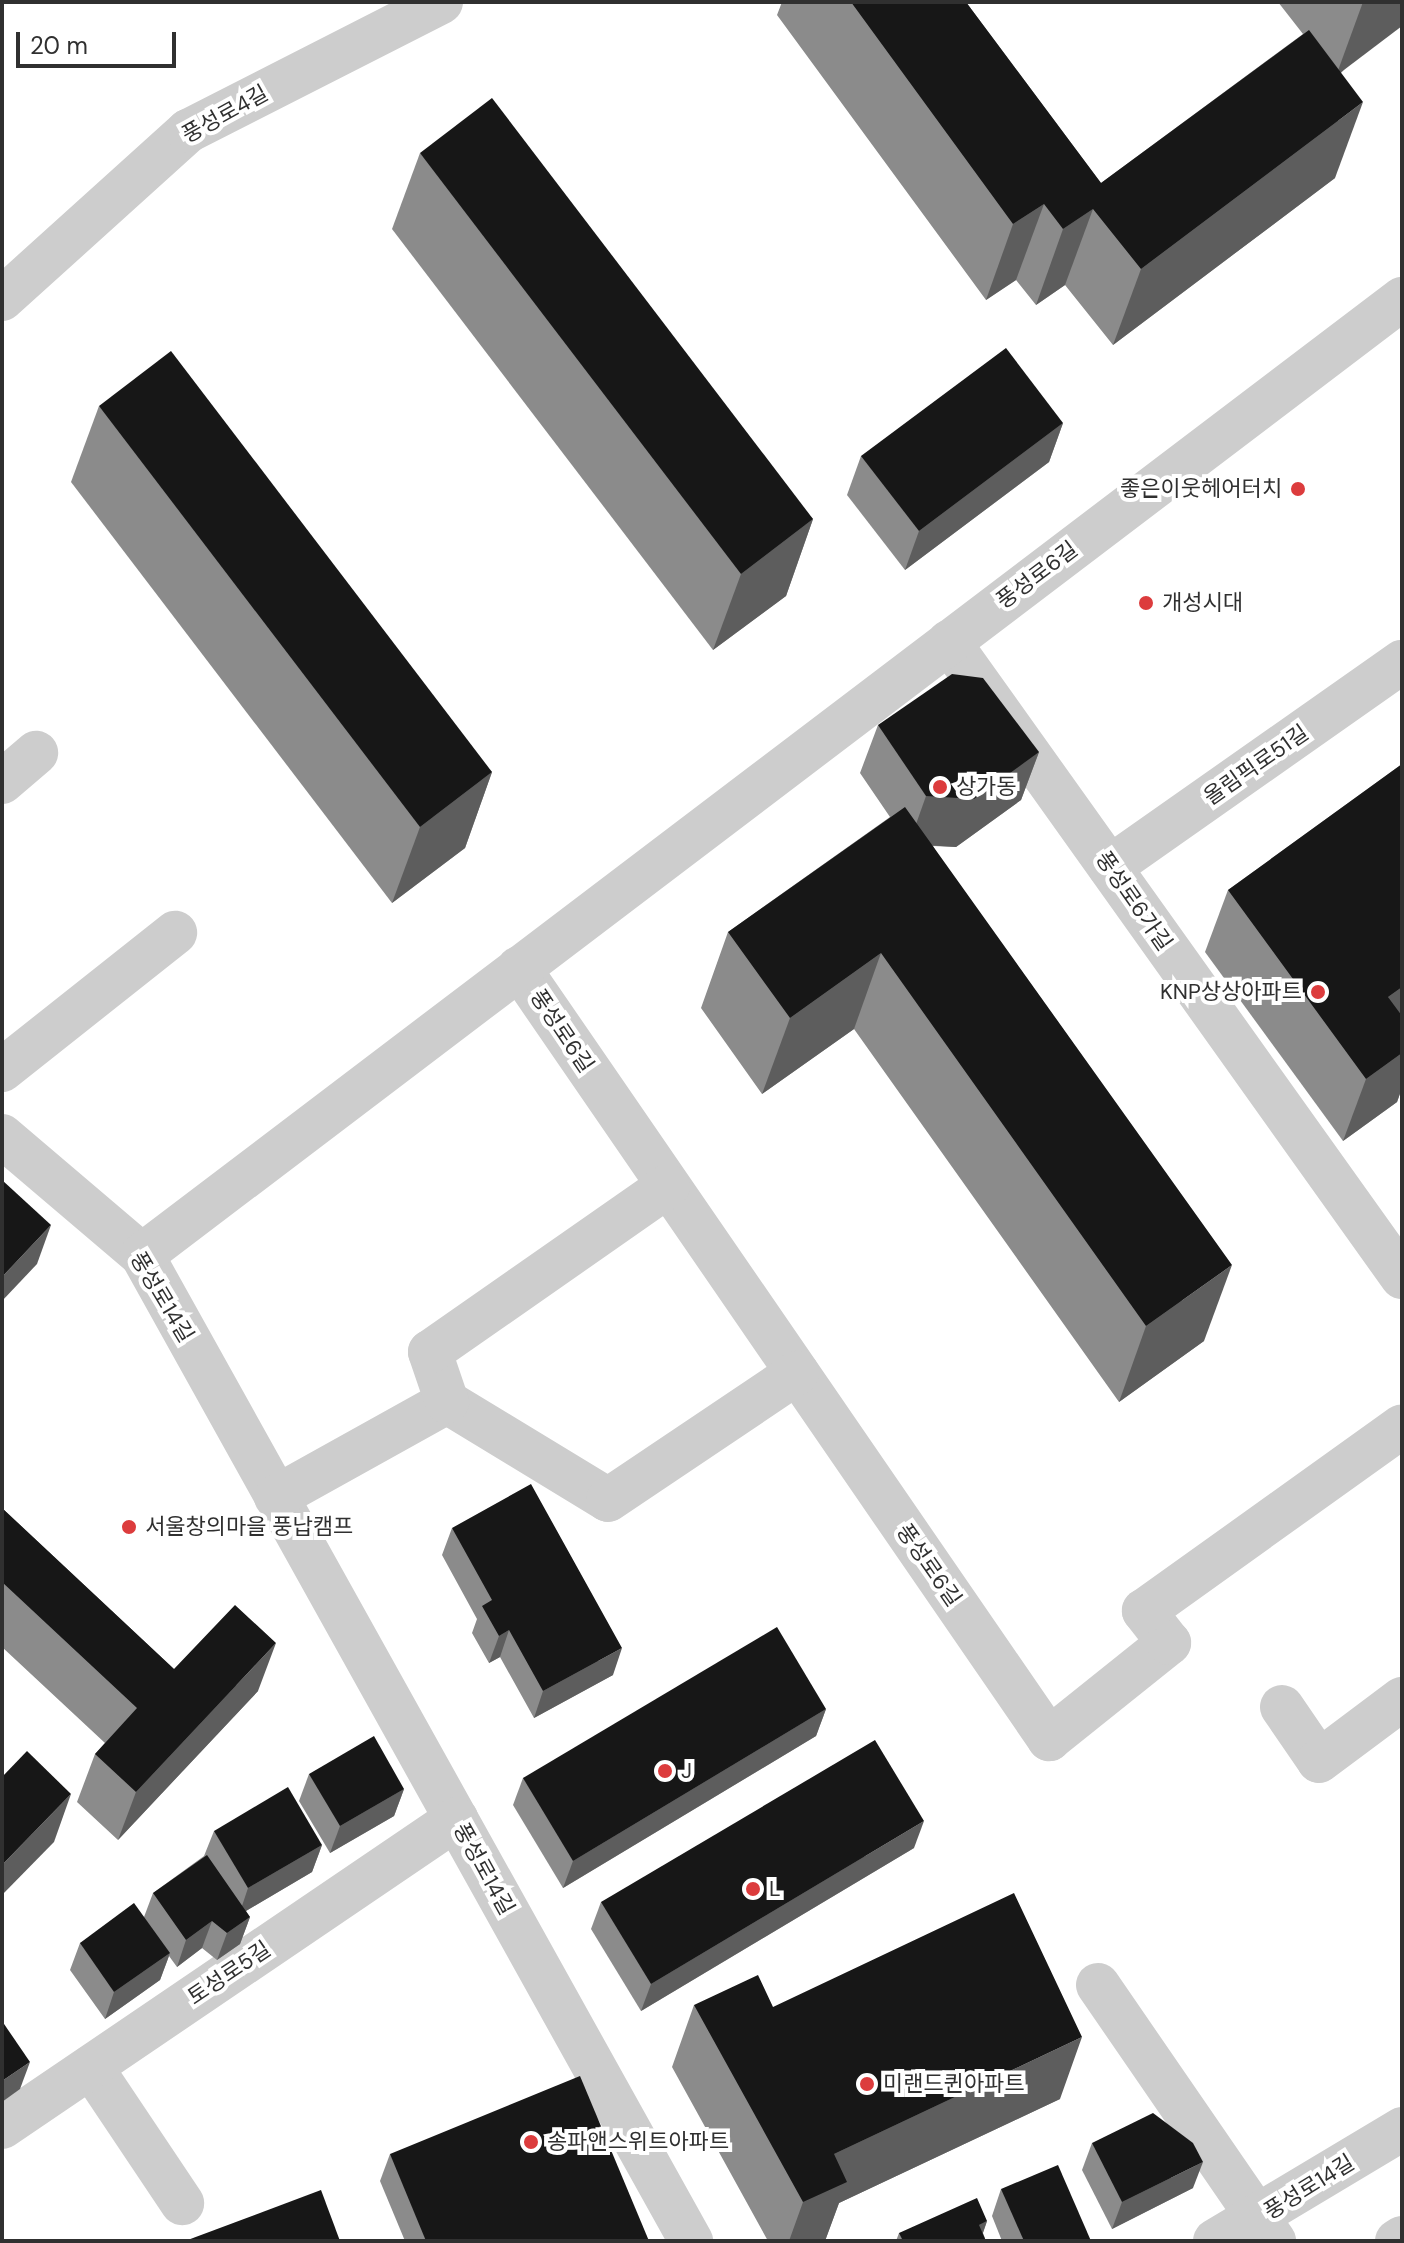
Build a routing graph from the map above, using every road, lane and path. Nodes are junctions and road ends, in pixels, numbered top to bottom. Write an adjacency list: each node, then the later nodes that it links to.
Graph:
1 (441, 2): 2 (street, 풍성로4길)
2 (2, 299)
3 (1402, 299): 4 (street, 풍성로6길)
4 (949, 642): 8 (street, 풍성로6가길); 10 (street, 풍성로6길)
5 (1402, 662): 8 (street, 올림픽로51길)
6 (36, 753): 7 (street)
7 (2, 782)
8 (1110, 867): 15 (street, 풍성로6가길)
9 (175, 933): 11 (street)
10 (519, 968): 13 (street, 풍성로6길); 14 (street, 풍성로6길)
11 (2, 1070)
12 (2, 1136): 14 (street, 풍성로14길)
13 (668, 1186): 16 (street, 풍성로6길); 17 (street)
14 (142, 1255): 19 (street, 풍성로14길)
15 (1402, 1277)
16 (797, 1373): 17 (street); 18 (street, 풍성로6길)
17 (447, 1402): 19 (street)
18 (1402, 1426)
19 (276, 1497): 22 (street, 풍성로14길)
20 (1402, 1699): 21 (street)
21 (1282, 1707)
22 (456, 1819): 24 (street, 토성로5길); 29 (street, 풍성로14길)
23 (1098, 1985): 28 (street)
24 (91, 2067): 25 (street, 토성로5길); 27 (street)
25 (2, 2127)
26 (1402, 2129): 28 (street, 풍성로14길)
27 (182, 2203)
28 (1268, 2229): 30 (street, 풍성로14길)
29 (691, 2241)
30 (1215, 2241)

